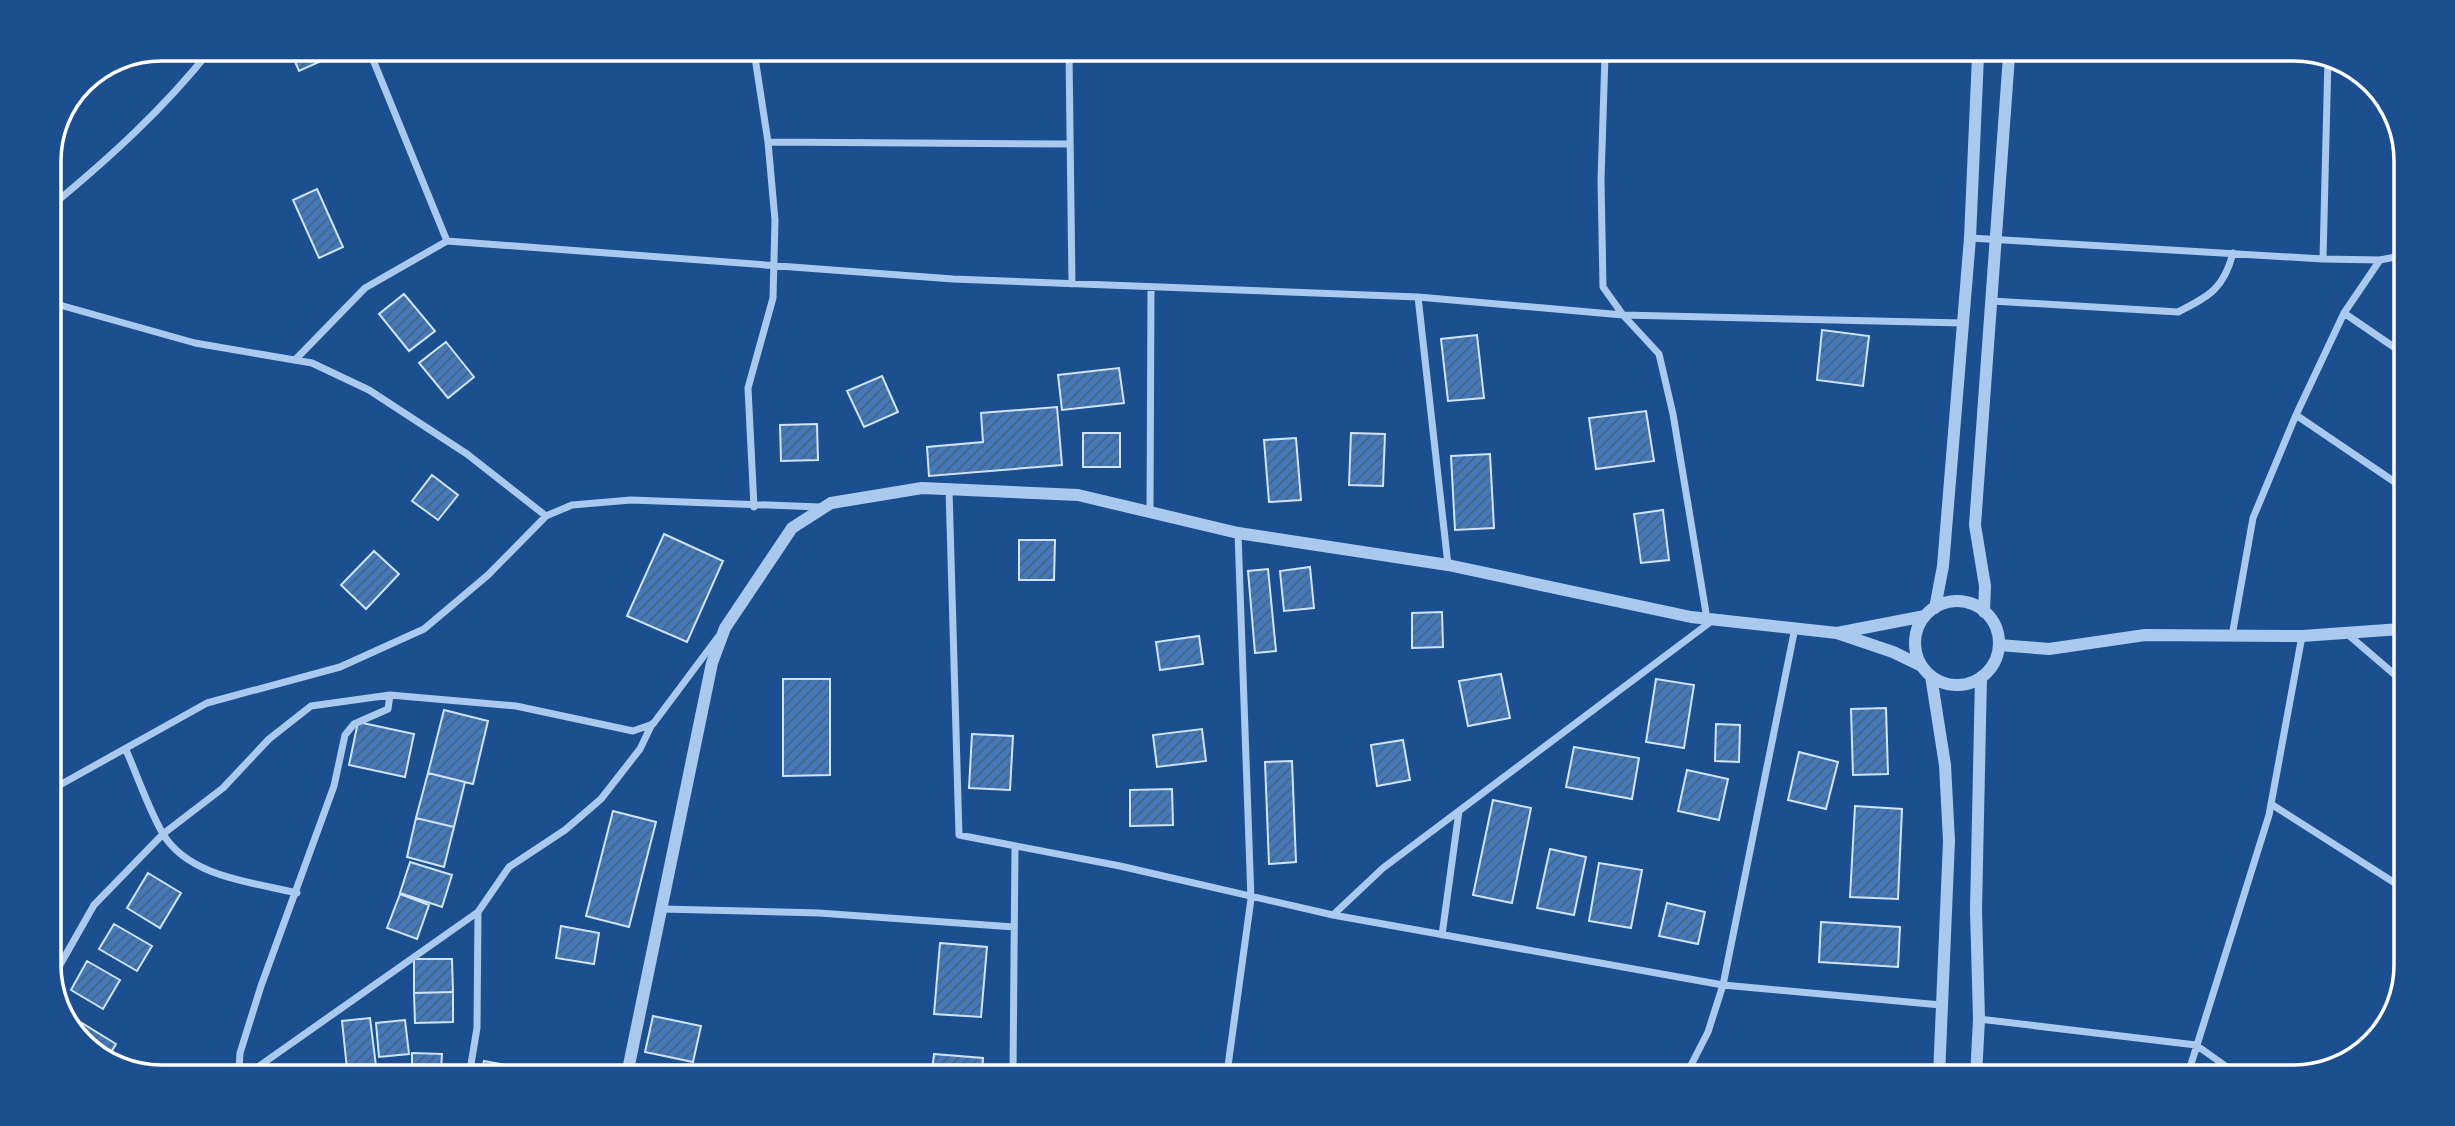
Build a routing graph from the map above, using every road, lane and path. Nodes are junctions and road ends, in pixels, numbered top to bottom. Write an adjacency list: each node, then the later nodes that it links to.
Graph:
1 (201, 61): 11 (street)
2 (373, 61): 14 (street)
3 (756, 61): 9 (street)
4 (1069, 61): 10 (street)
5 (1605, 61): 26 (street)
6 (1978, 61): 12 (street)
7 (2009, 61): 13 (street)
8 (2328, 68): 17 (street)
9 (768, 142): 10 (street); 19 (street)
10 (1070, 144): 20 (street)
11 (61, 198)
12 (1970, 237): 13 (street); 27 (street)
13 (1997, 238): 15 (street); 23 (street)
14 (447, 241): 19 (street); 29 (street)
15 (2233, 253): 17 (street); 23 (street)
16 (2394, 257): 18 (street)
17 (2323, 259): 18 (street)
18 (2379, 260): 25 (street)
19 (774, 264): 20 (street); 33 (street)
20 (1072, 284): 21 (street)
21 (1151, 287): 22 (street); 35 (street)
22 (1418, 297): 26 (street); 38 (street)
23 (1992, 301): 40 (street)
24 (61, 305): 29 (street)
25 (2344, 313): 28 (street); 30 (street)
26 (1623, 315): 27 (street); 41 (street)
27 (1963, 323): 39 (street)
28 (2394, 347)
29 (295, 360): 36 (street)
30 (2296, 415): 31 (street); 47 (street)
31 (2394, 482)
32 (949, 489): 34 (street); 35 (street); 60 (street)
33 (754, 507): 34 (street); 36 (street)
34 (825, 507): 42 (street)
35 (1150, 513): 37 (street)
36 (546, 516): 55 (street)
37 (1238, 533): 38 (street); 63 (street)
38 (1448, 565): 41 (street)
39 (1930, 612): 40 (street); 46 (street); 50 (street)
40 (1984, 612): 49 (street)
41 (1710, 619): 43 (street); 58 (street)
42 (725, 628): 54 (street); 64 (street)
43 (1795, 628): 46 (street); 70 (street)
44 (2394, 629): 45 (street)
45 (2345, 632): 48 (street); 51 (street)
46 (1837, 633): 50 (street)
47 (2232, 636): 48 (street); 49 (street)
48 (2302, 636): 57 (street)
49 (1999, 645): 52 (street)
50 (1926, 671): 52 (street); 71 (street)
51 (2394, 675)
52 (1981, 677): 72 (street)
53 (390, 695): 54 (street); 59 (street); 62 (street)
54 (653, 724): 65 (street)
55 (126, 750): 56 (street); 59 (street)
56 (61, 785)
57 (2271, 804): 61 (street); 73 (street)
58 (1459, 811): 66 (street); 68 (street)
59 (163, 834): 62 (street); 69 (street)
60 (1015, 848): 63 (street); 67 (street)
61 (2394, 882)
62 (297, 893): 74 (street)
63 (1251, 899): 66 (street); 79 (street)
64 (662, 909): 67 (street); 77 (street)
65 (478, 912): 75 (street); 76 (street)
66 (1333, 915): 68 (street)
67 (1014, 927): 78 (street)
68 (1442, 935): 70 (street)
69 (61, 963)
70 (1723, 985): 71 (street); 80 (street)
71 (1941, 1005): 81 (street)
72 (1979, 1019): 73 (street); 82 (street)
73 (2196, 1045): 83 (street); 84 (street)
74 (239, 1065)
75 (261, 1065)
76 (471, 1065)
77 (629, 1065)
78 (1013, 1065)
79 (1228, 1065)
80 (1691, 1065)
81 (1939, 1065)
82 (1977, 1065)
83 (2190, 1065)
84 (2224, 1065)

